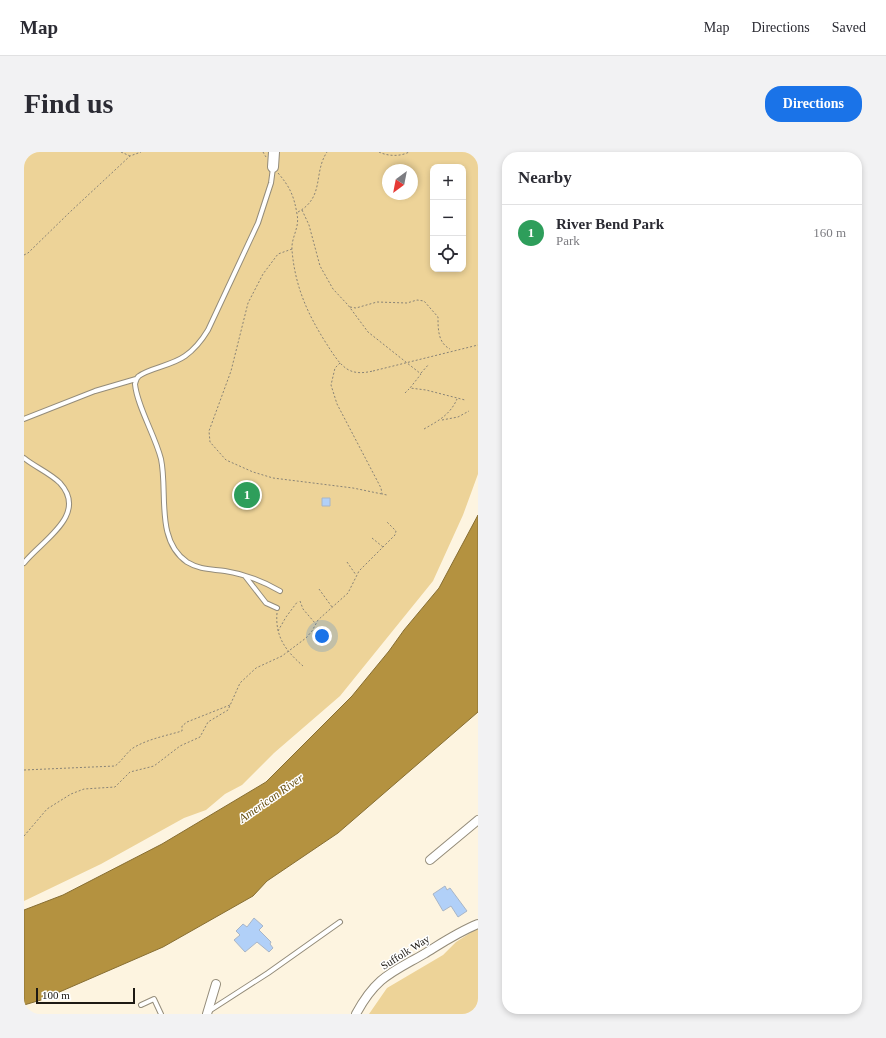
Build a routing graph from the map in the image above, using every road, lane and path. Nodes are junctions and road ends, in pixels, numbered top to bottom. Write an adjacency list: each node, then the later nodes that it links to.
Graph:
1 (121, 152): 8 (path)
2 (141, 152): 8 (path)
3 (263, 152): 9 (path)
4 (274, 152): 9 (street)
5 (327, 152): 10 (path)
6 (379, 152): 7 (path)
7 (409, 152)
8 (130, 156): 13 (path)
9 (273, 168): 11 (path); 20 (lane)
10 (302, 210): 11 (path); 14 (path)
11 (297, 212): 12 (path)
12 (292, 250): 17 (path); 30 (path)
13 (24, 255)
14 (350, 307): 16 (path); 19 (path)
15 (478, 345): 17 (path, bridge)
16 (450, 349)
17 (340, 363): 30 (path)
18 (429, 364): 19 (path)
19 (420, 374): 21 (path)
20 (136, 379): 26 (lane); 38 (lane)
21 (410, 388): 22 (path); 23 (path)
22 (405, 393)
23 (458, 398): 24 (path); 27 (path)
24 (465, 400)
25 (469, 411): 27 (path)
26 (24, 419)
27 (441, 420): 28 (path)
28 (424, 429)
29 (24, 458): 36 (lane)
30 (382, 494): 31 (path)
31 (387, 495)
32 (388, 522): 34 (path)
33 (372, 538): 34 (path)
34 (383, 548): 37 (path)
35 (347, 562): 37 (path)
36 (24, 563)
37 (356, 575): 44 (path)
38 (245, 576): 40 (lane); 43 (lane)
39 (319, 589): 44 (path)
40 (280, 591)
41 (298, 601): 46 (path)
42 (300, 601): 45 (path)
43 (277, 608): 46 (path)
44 (332, 608): 45 (path)
45 (316, 624): 47 (path)
46 (278, 632): 47 (path)
47 (287, 651): 48 (path); 49 (path)
48 (303, 666)
49 (230, 705): 50 (path); 52 (path)
50 (24, 770)
51 (478, 820): 53 (street)
52 (24, 836)
53 (430, 860)
54 (340, 922): 58 (lane)
55 (478, 924): 60 (street, Suffolk Way)
56 (216, 984): 58 (street)
57 (141, 1005): 59 (lane)
58 (208, 1013)
59 (162, 1014)
60 (356, 1014)

